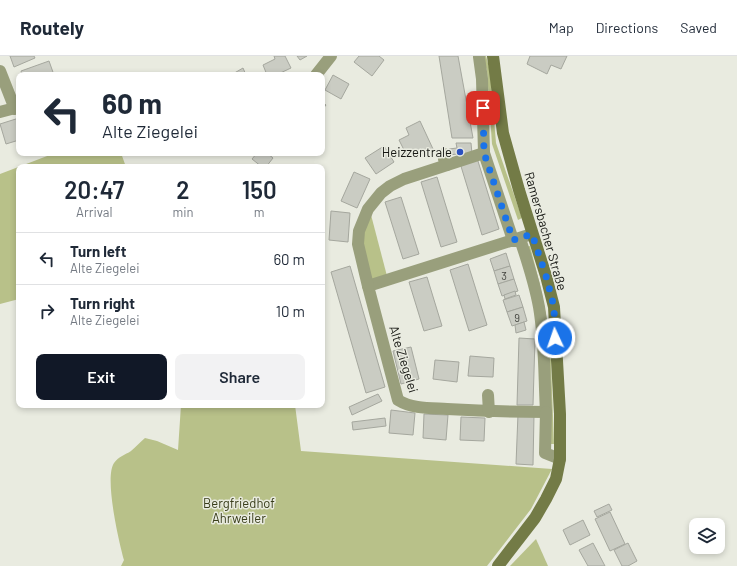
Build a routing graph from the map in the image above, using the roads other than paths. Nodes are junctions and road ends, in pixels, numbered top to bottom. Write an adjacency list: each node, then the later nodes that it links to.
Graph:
1 (331, 56): 5 (street)
2 (493, 56): 10 (main road, Ramersbacher Straße)
3 (479, 57): 9 (street)
4 (0, 71): 6 (street)
5 (318, 72)
6 (16, 106)
7 (16, 108): 8 (street)
8 (0, 112)
9 (484, 153): 11 (street); 12 (street, Alte Ziegelei)
10 (532, 234): 11 (street); 16 (main road, Ramersbacher Straße)
11 (513, 240): 12 (street); 15 (street)
12 (368, 286): 14 (street, Alte Ziegelei)
13 (488, 395): 14 (street)
14 (489, 412): 15 (street, Alte Ziegelei)
15 (546, 412): 16 (street)
16 (560, 459): 17 (main road, Ramersbacher Straße)
17 (498, 566)

